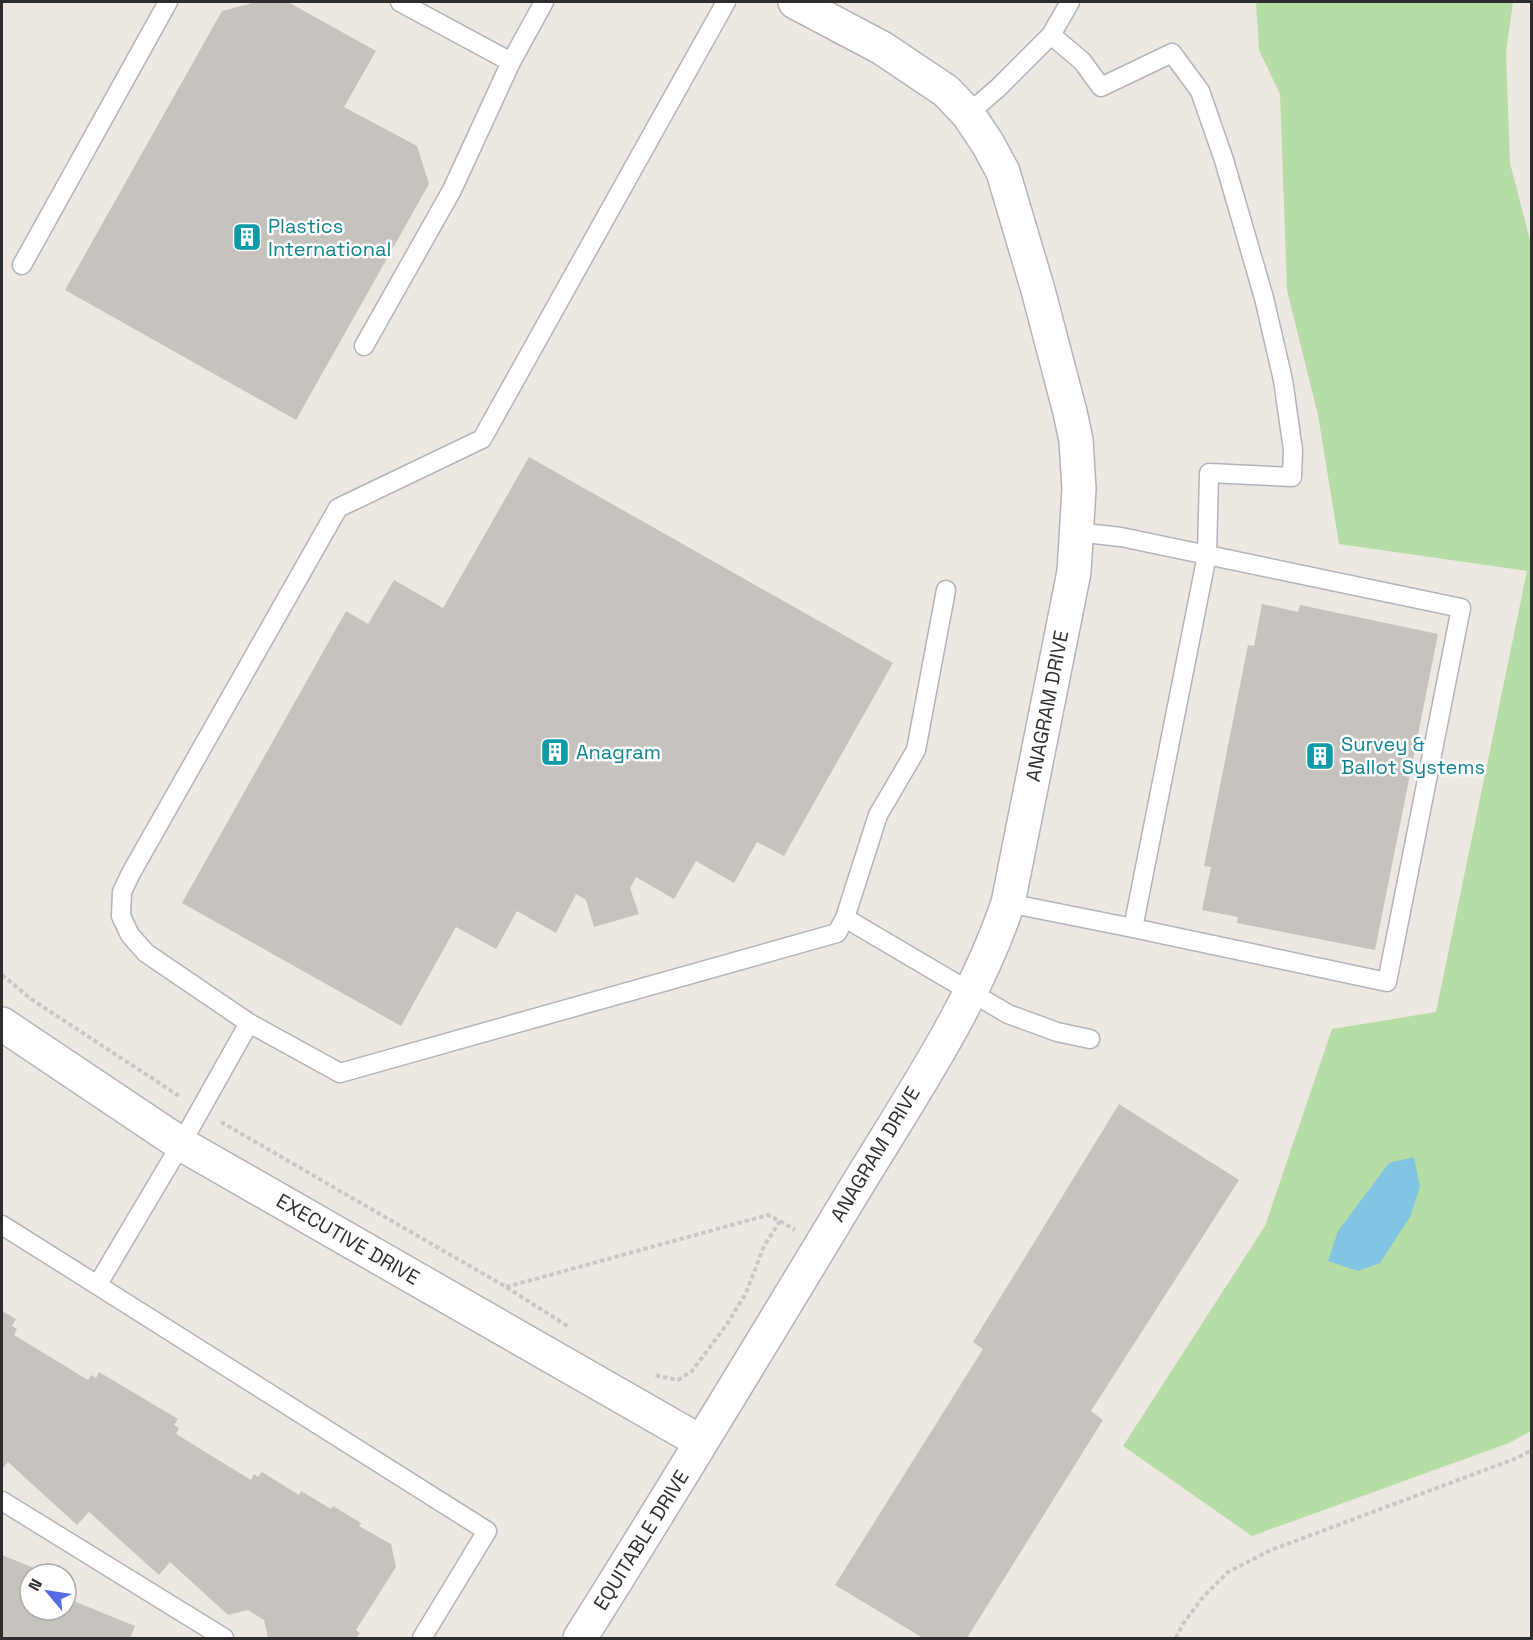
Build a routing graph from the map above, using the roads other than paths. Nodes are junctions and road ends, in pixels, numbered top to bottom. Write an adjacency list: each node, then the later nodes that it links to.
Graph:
1 (168, 2): 10 (lane)
2 (400, 2): 8 (lane)
3 (544, 2): 8 (lane)
4 (726, 2): 19 (lane)
5 (795, 2): 9 (street, ANAGRAM DRIVE)
6 (1070, 2): 7 (lane)
7 (1051, 35): 9 (lane); 13 (lane)
8 (511, 62): 11 (lane)
9 (968, 114): 12 (street, ANAGRAM DRIVE)
10 (22, 265)
11 (364, 346)
12 (1076, 532): 13 (lane); 15 (street, ANAGRAM DRIVE)
13 (1207, 555): 17 (lane); 17 (lane)
14 (946, 590): 16 (lane)
15 (1008, 903): 17 (lane); 18 (street, ANAGRAM DRIVE)
16 (845, 918): 18 (lane); 19 (lane)
17 (1133, 928)
18 (971, 991): 21 (lane); 25 (street, ANAGRAM DRIVE)
19 (249, 1023): 22 (lane)
20 (2, 1024): 22 (street, EXECUTIVE DRIVE)
21 (1090, 1039)
22 (181, 1144): 24 (lane); 25 (street, EXECUTIVE DRIVE)
23 (2, 1225): 24 (lane)
24 (98, 1284): 28 (lane)
25 (701, 1442): 29 (street, EQUITABLE DRIVE)
26 (2, 1501): 27 (lane)
27 (224, 1638)
28 (422, 1638)
29 (580, 1638)

